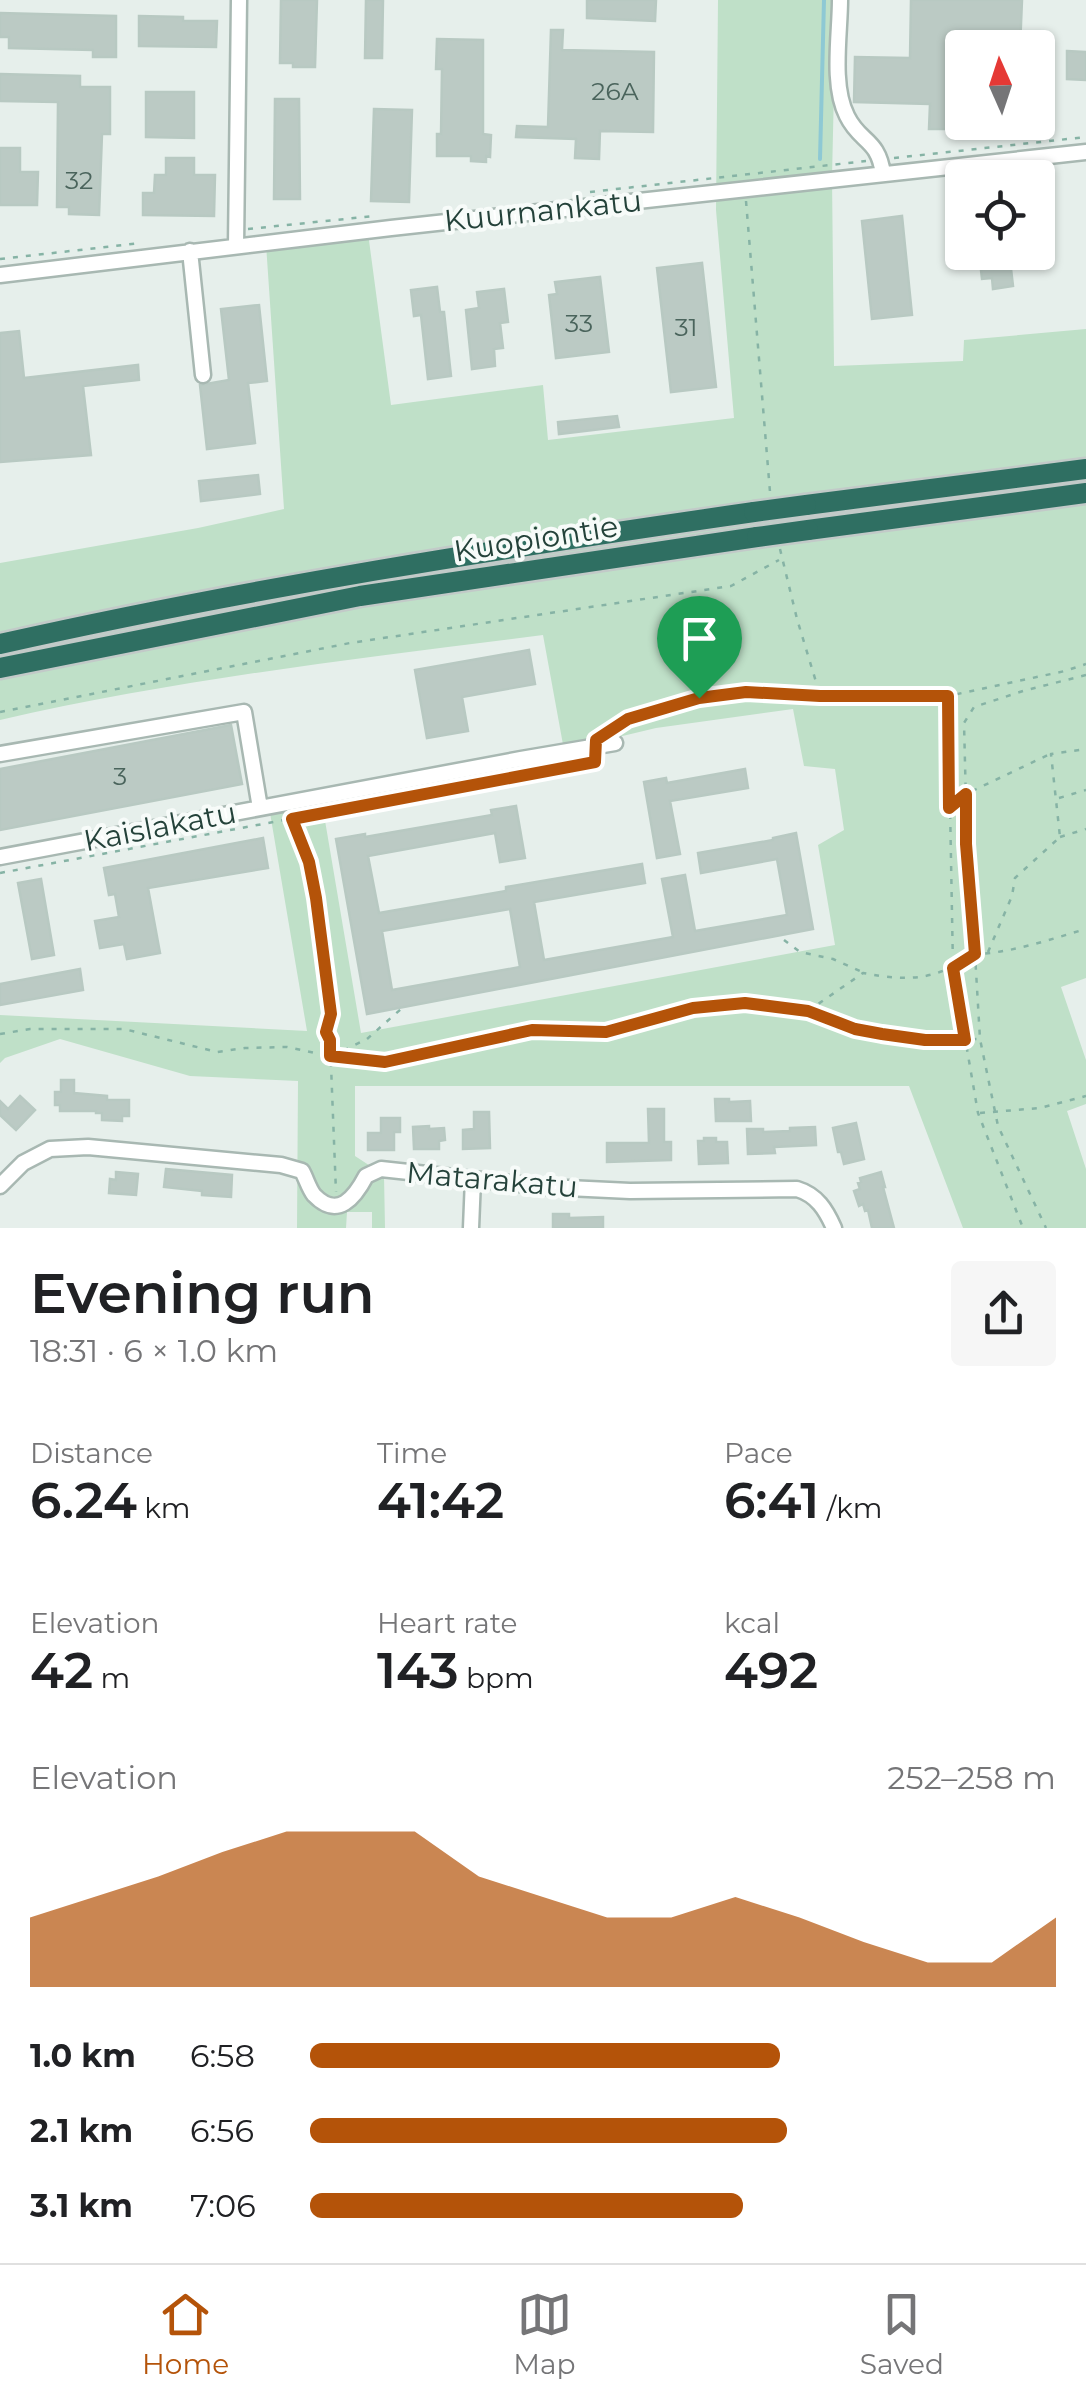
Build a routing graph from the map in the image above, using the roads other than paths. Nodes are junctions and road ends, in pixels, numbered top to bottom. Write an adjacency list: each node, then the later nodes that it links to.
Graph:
1 (239, 0): 5 (street)
2 (840, 0): 4 (street)
3 (1086, 152): 4 (street, Kuurnankatu)
4 (882, 174): 5 (street, Kuurnankatu)
5 (236, 246): 6 (street, Kuurnankatu)
6 (190, 252): 7 (street, Kuurnankatu); 8 (street)
7 (0, 275)
8 (203, 374)
9 (1086, 469): 11 (highway, Kuopiontie, bridge)
10 (1086, 494): 12 (highway, Kuopiontie, bridge)
11 (0, 644)
12 (0, 668)
13 (615, 743): 15 (street, Kaislakatu)
14 (0, 754): 15 (street)
15 (260, 808): 16 (street, Kaislakatu)
16 (0, 857)
17 (472, 1180): 18 (street, Matarakatu); 19 (street); 20 (street, Matarakatu)
18 (0, 1186)
19 (471, 1228)
20 (834, 1228)

